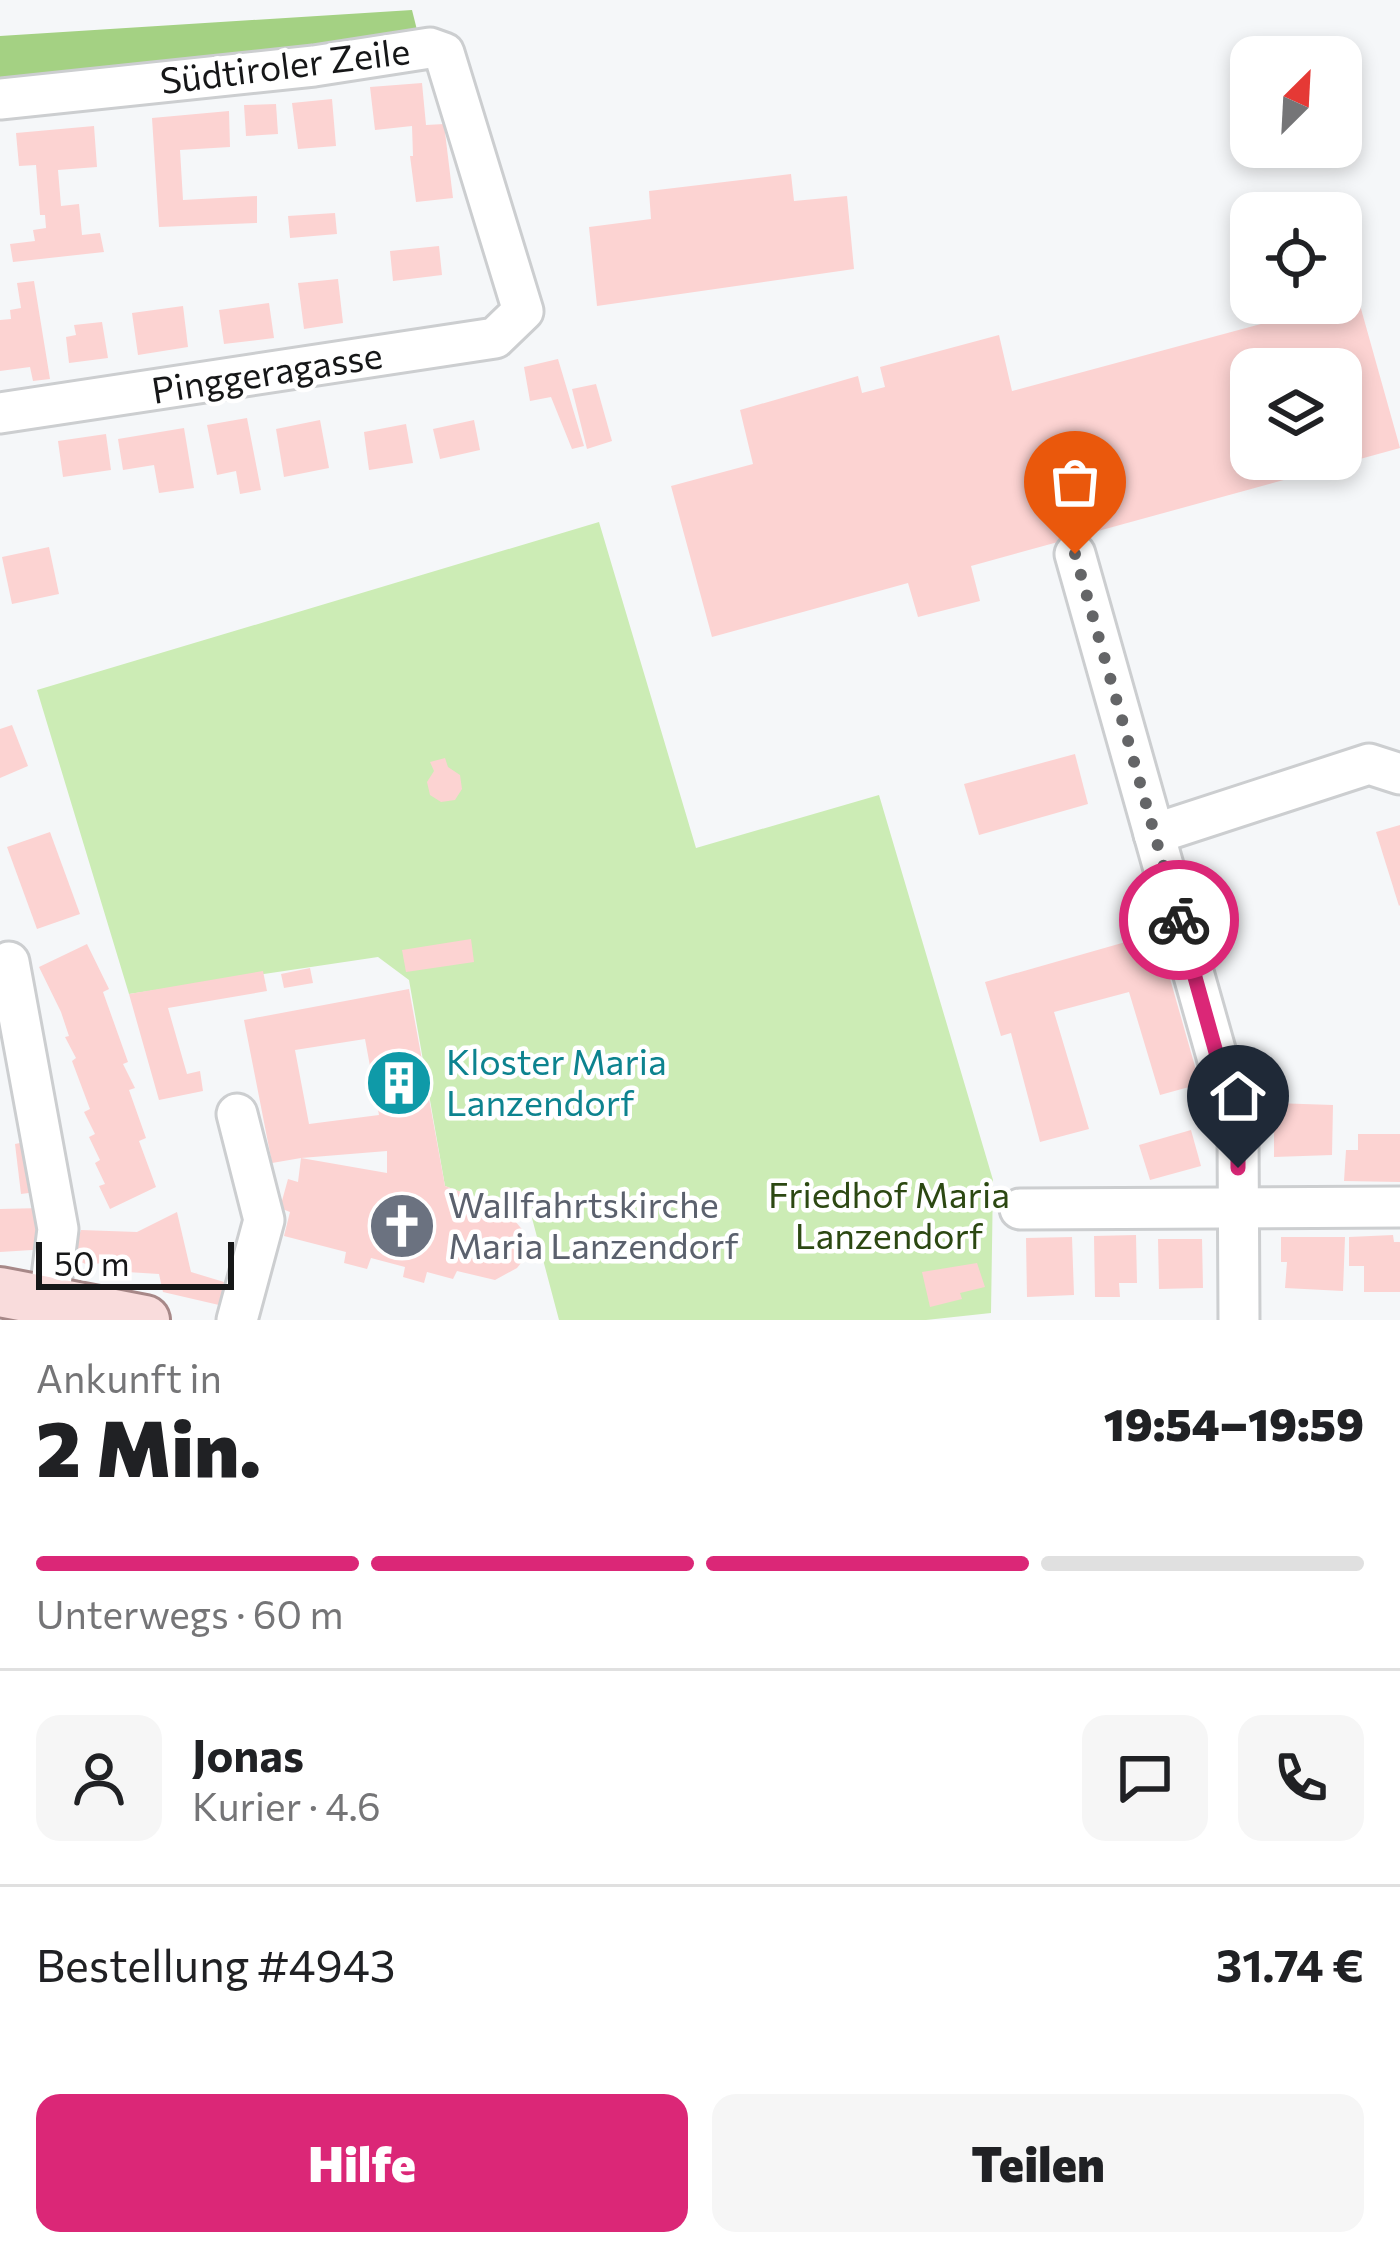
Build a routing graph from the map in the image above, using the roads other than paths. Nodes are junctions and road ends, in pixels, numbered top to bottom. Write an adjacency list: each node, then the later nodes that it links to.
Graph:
1 (0, 99): 2 (street, Südtiroler Zeile)
2 (524, 311): 3 (street, Pinggeragasse)
3 (0, 413)
4 (1075, 554): 6 (street)
5 (1400, 774): 6 (street)
6 (1154, 834): 9 (street)
7 (9, 962): 13 (street)
8 (237, 1114): 15 (street)
9 (1238, 1206): 10 (street); 11 (street); 16 (street)
10 (1400, 1207)
11 (1020, 1209)
12 (0, 1292): 13 (main road)
13 (49, 1300): 14 (main road)
14 (145, 1320)
15 (236, 1320)
16 (1239, 1320)

